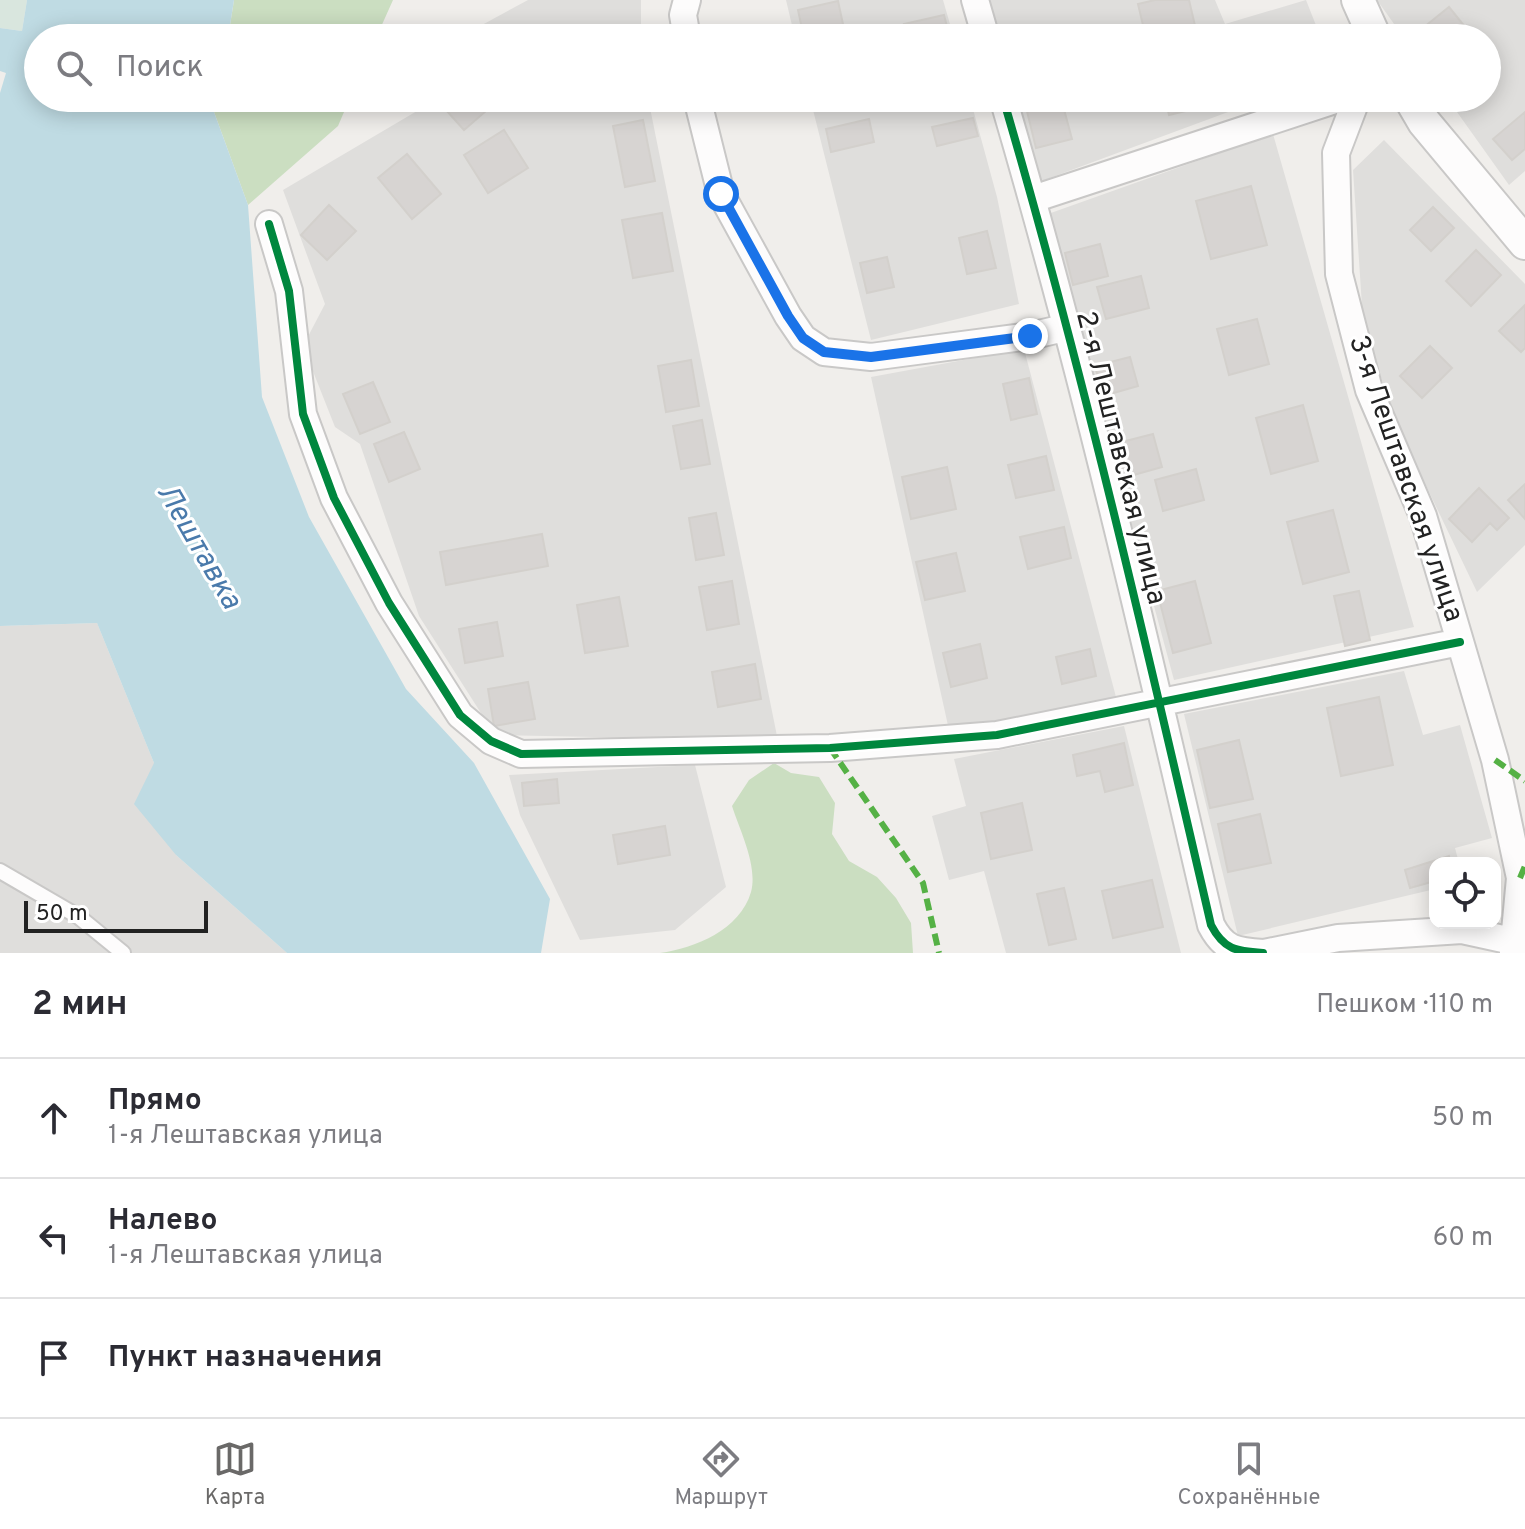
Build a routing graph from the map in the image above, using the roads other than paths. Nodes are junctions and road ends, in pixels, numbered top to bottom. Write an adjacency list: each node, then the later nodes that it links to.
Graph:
1 (687, 0): 4 (street)
2 (975, 0): 5 (street)
3 (1358, 0): 6 (street)
4 (685, 24)
5 (982, 24)
6 (1369, 24)
7 (700, 112): 15 (street)
8 (1007, 112): 12 (street, 2-я Лештавская улица)
9 (1298, 112): 12 (street)
10 (1352, 112): 16 (street, 3-я Лештавская улица)
11 (1418, 112): 14 (street)
12 (1033, 199): 15 (street, 2-я Лештавская улица)
13 (269, 224): 17 (street)
14 (1521, 229)
15 (1064, 328): 17 (street, 2-я Лештавская улица)
16 (1460, 642): 17 (street); 19 (street, 3-я Лештавская улица)
17 (1160, 703): 21 (street, 2-я Лештавская улица)
18 (0, 871): 20 (lane)
19 (1512, 947): 21 (street)
20 (123, 953)
21 (1263, 953)

